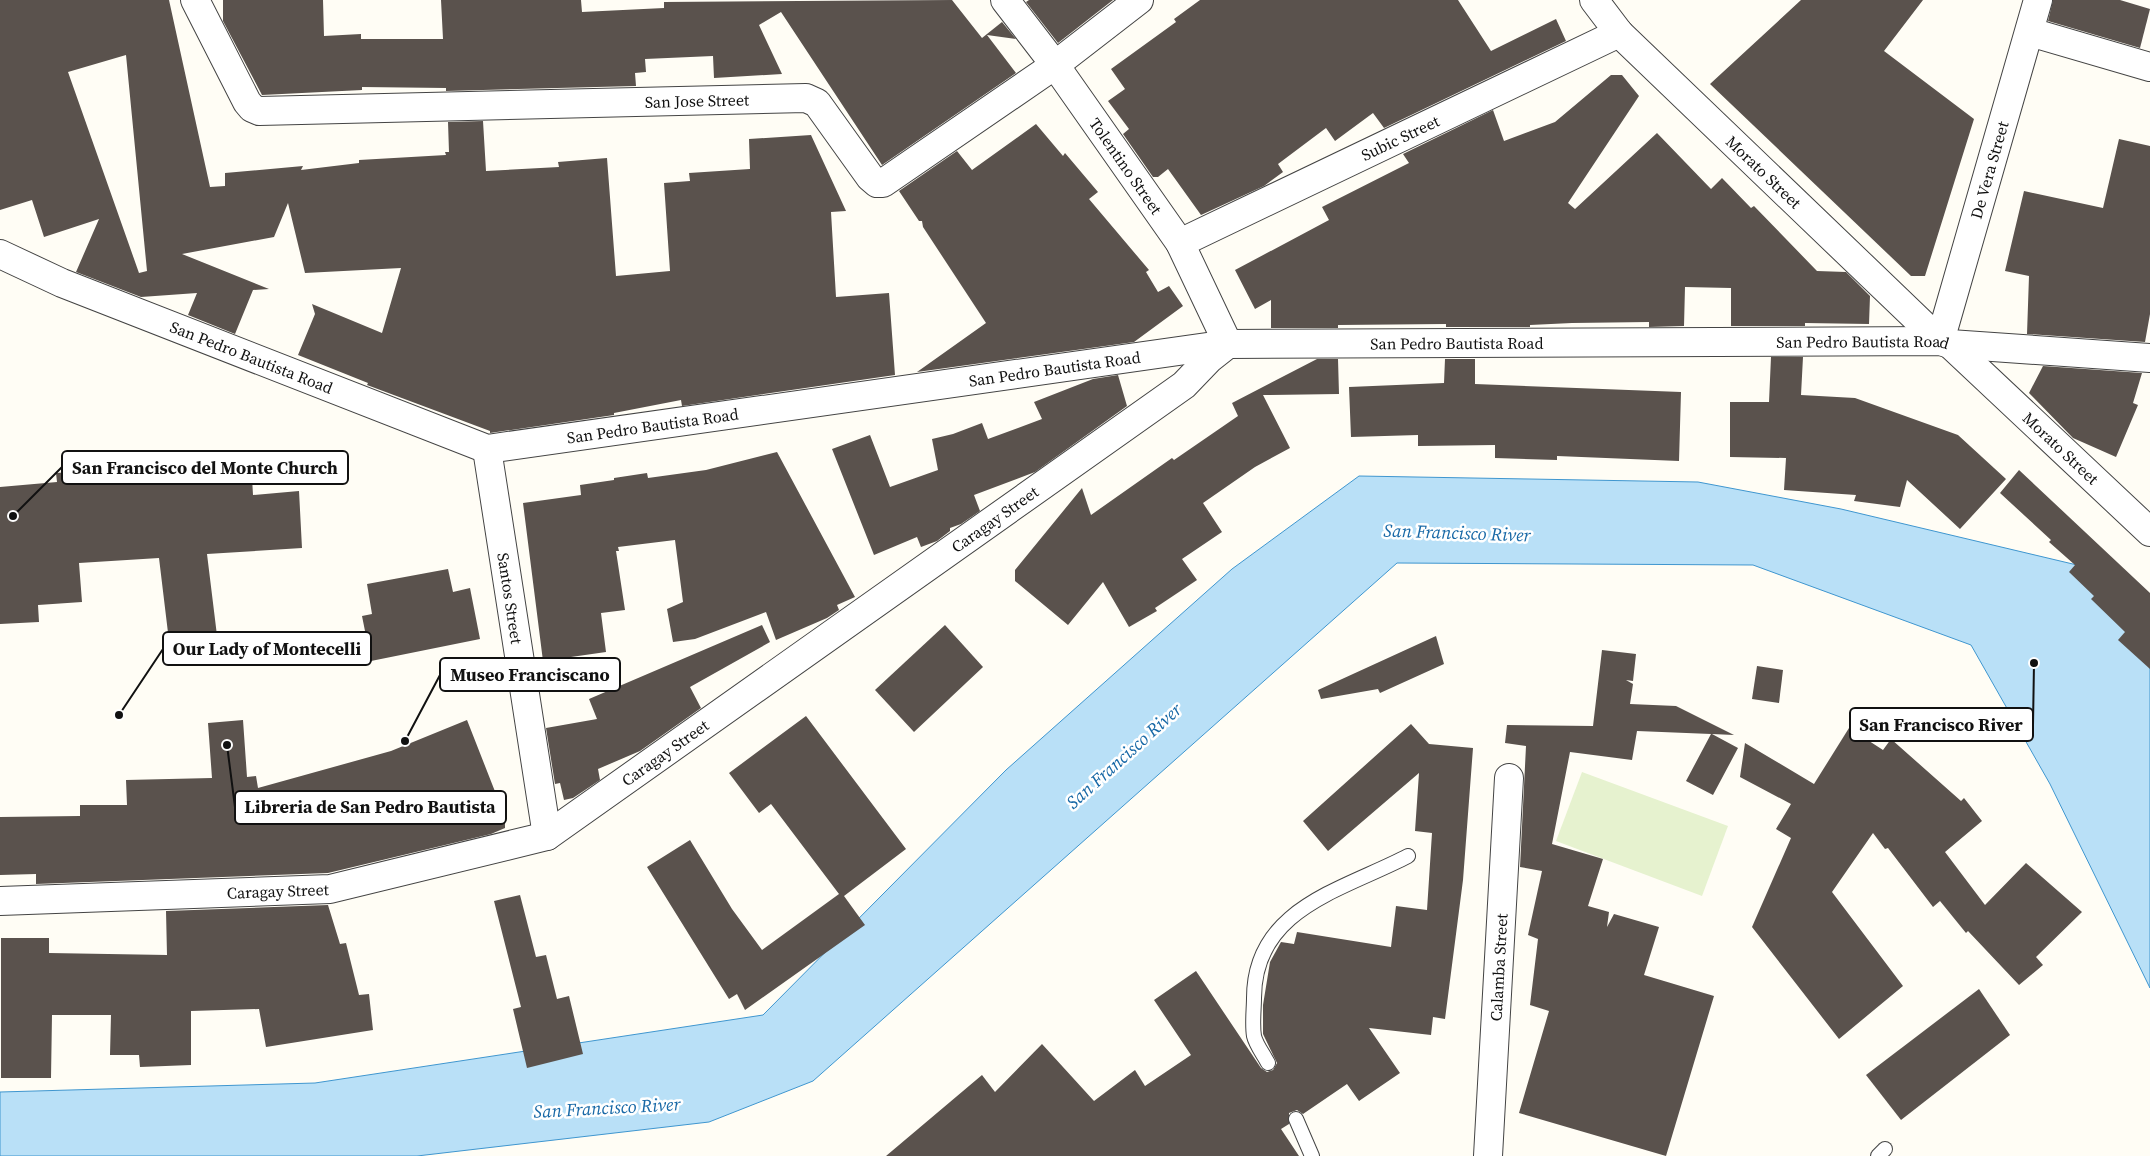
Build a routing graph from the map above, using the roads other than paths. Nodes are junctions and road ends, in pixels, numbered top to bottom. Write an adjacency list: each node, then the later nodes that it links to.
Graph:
1 (195, 0): 8 (street, San Jose Street)
2 (1006, 0): 8 (street, Tolentino Street)
3 (1139, 0): 8 (street)
4 (1594, 0): 7 (street, Morato Street)
5 (2038, 0): 6 (street, De Vera Street)
6 (2030, 32): 9 (street); 12 (street, De Vera Street)
7 (1619, 33): 10 (street, Subic Street); 12 (street, Morato Street)
8 (1055, 65): 10 (street, Tolentino Street)
9 (2150, 67)
10 (1180, 243): 13 (street, Tolentino Street)
11 (0, 254): 15 (street, San Pedro Bautista Road)
12 (1945, 342): 13 (street, San Pedro Bautista Road); 14 (street, San Pedro Bautista Road); 16 (street, Morato Street)
13 (1228, 344): 15 (street, San Pedro Bautista Road); 18 (street, Caragay Street)
14 (2150, 358)
15 (487, 449): 18 (street, Santos Street)
16 (2150, 532)
17 (1509, 778): 24 (street, Calamba Street)
18 (547, 836): 20 (street, Caragay Street)
19 (1408, 856): 21 (lane)
20 (0, 901)
21 (1268, 1063)
22 (1296, 1119): 23 (lane)
23 (1312, 1156)
24 (1488, 1156)

